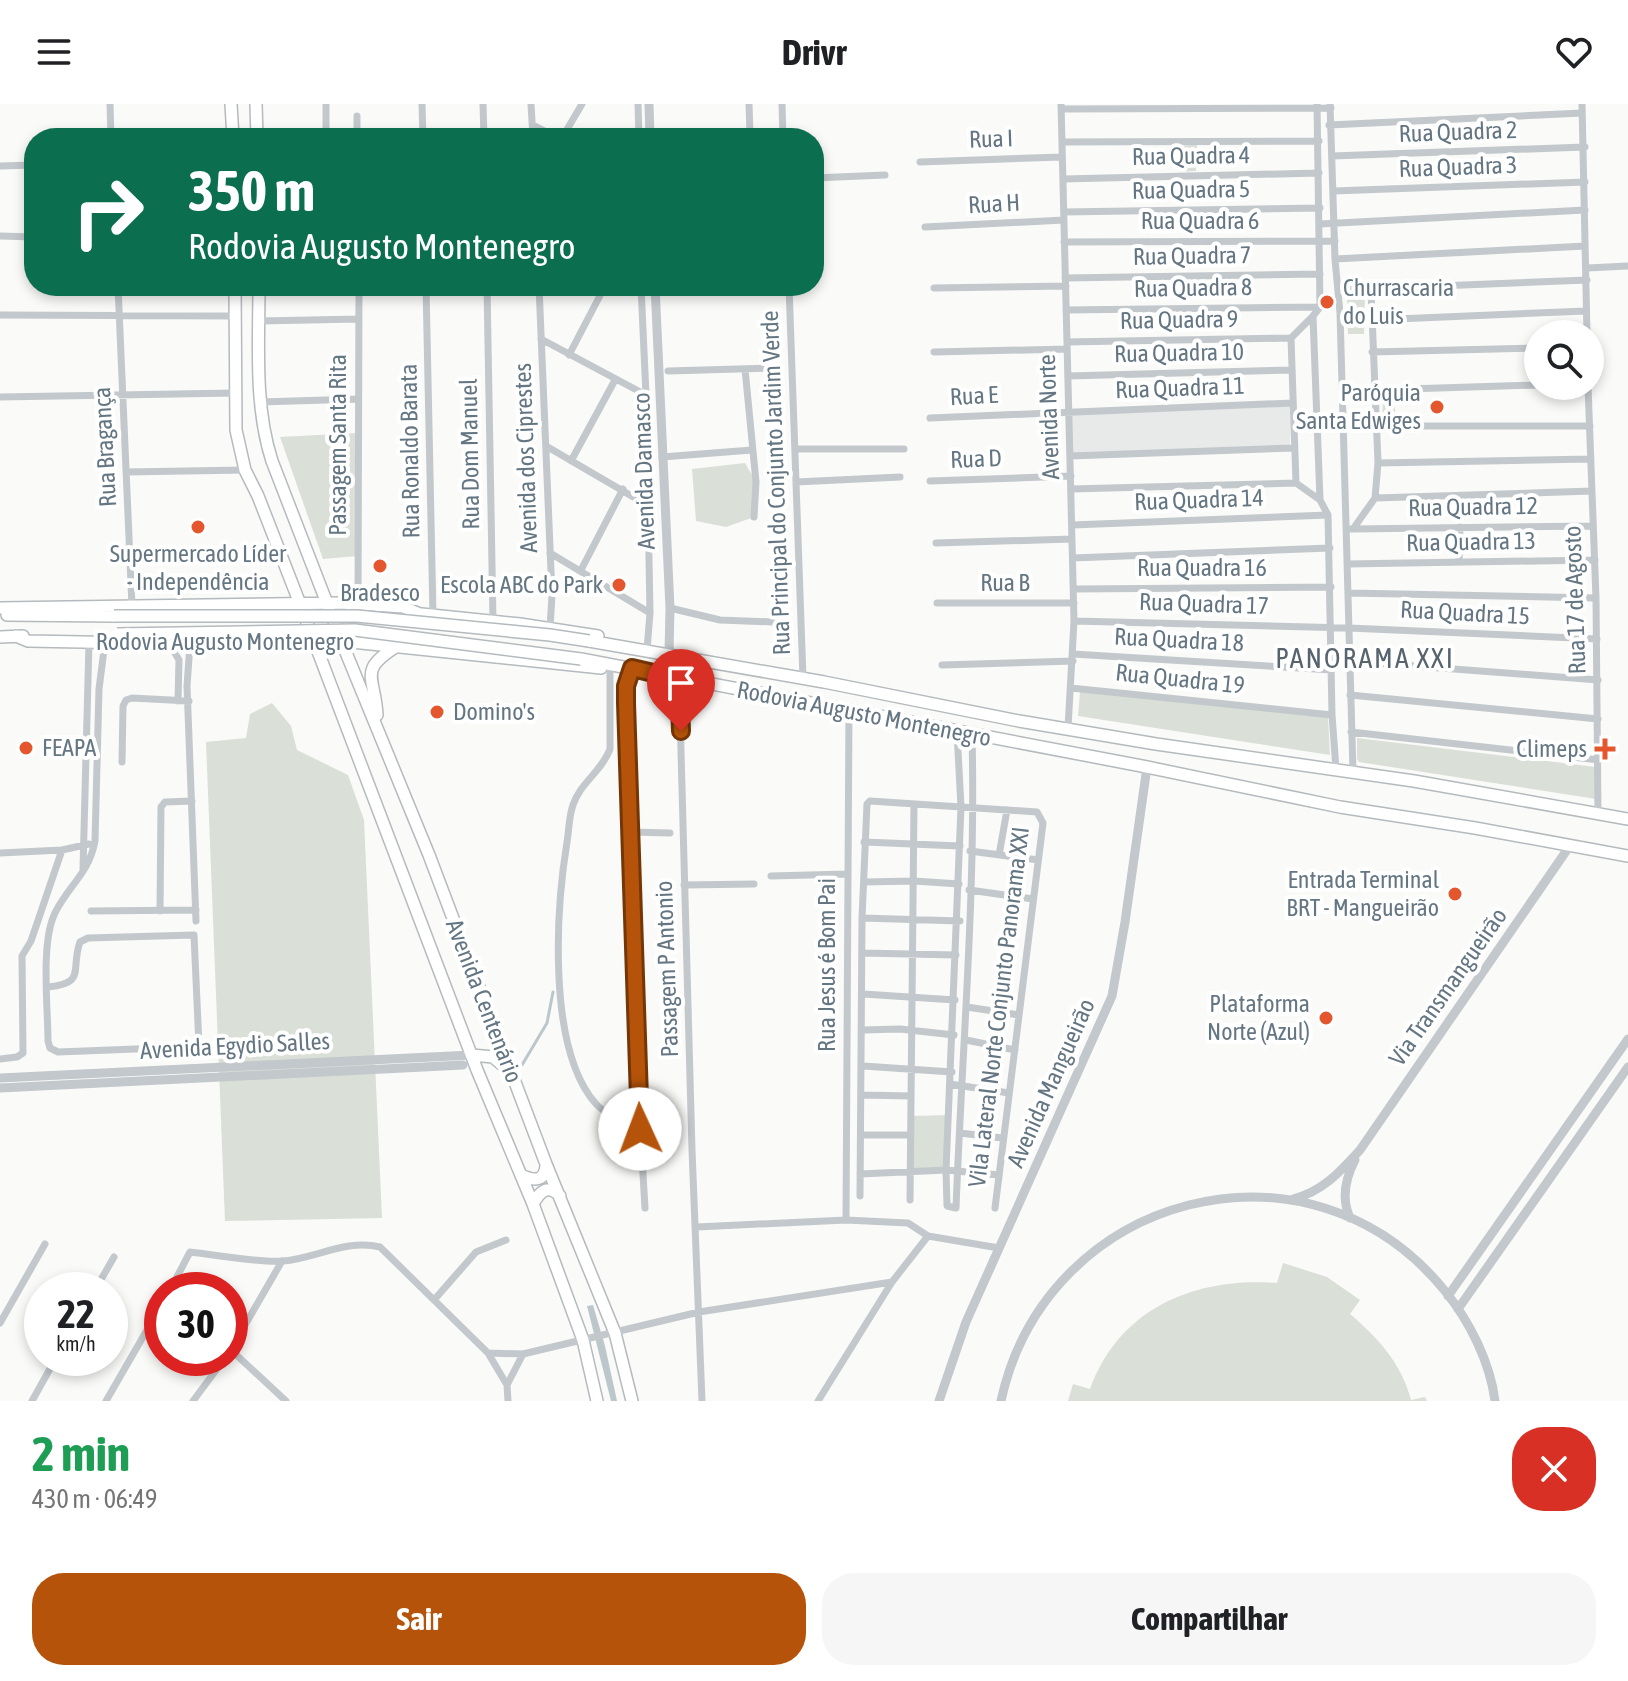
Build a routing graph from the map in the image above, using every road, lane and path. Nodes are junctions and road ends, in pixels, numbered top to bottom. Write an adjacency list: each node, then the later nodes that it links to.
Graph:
1 (110, 104): 21 (street)
2 (231, 104): 22 (main road)
3 (256, 104): 23 (main road)
4 (326, 104): 24 (street)
5 (422, 104): 26 (street)
6 (483, 104): 27 (street)
7 (531, 104): 19 (street)
8 (582, 104): 29 (street)
9 (638, 104): 30 (street)
10 (649, 104): 31 (street)
11 (749, 104): 32 (street)
12 (782, 104): 33 (street)
13 (1317, 106): 14 (street); 15 (street); 20 (street)
14 (1330, 106): 18 (street)
15 (1061, 107): 35 (street, Avenida Norte)
16 (1582, 108): 18 (street); 36 (street)
17 (357, 116): 25 (street)
18 (1331, 124): 20 (street); 37 (street)
19 (533, 125): 28 (street)
20 (1318, 125): 34 (street)
21 (111, 128)
22 (232, 128)
23 (257, 128)
24 (326, 128)
25 (357, 128)
26 (423, 128)
27 (484, 128)
28 (539, 128)
29 (566, 128)
30 (639, 128)
31 (650, 128)
32 (749, 128)
33 (783, 128)
34 (1319, 141): 35 (street); 42 (street)
35 (1062, 142): 38 (street, Avenida Norte)
36 (1585, 147): 37 (street, Rua Quadra 2); 46 (street)
37 (1332, 156): 47 (street)
38 (1062, 157): 39 (street, Rua I); 45 (street, Avenida Norte)
39 (920, 162)
40 (24, 165): 41 (street)
41 (0, 166)
42 (1319, 173): 45 (street, Rua Quadra 4); 48 (street)
43 (885, 175): 44 (street)
44 (824, 178)
45 (1063, 179): 50 (street, Avenida Norte)
46 (1585, 182): 47 (street, Rua Quadra 3); 49 (street)
47 (1333, 191): 51 (street)
48 (1320, 208): 50 (street, Rua Quadra 5); 52 (street)
49 (1585, 210): 51 (street); 59 (street)
50 (1064, 216): 53 (street, Rua H); 58 (street, Avenida Norte)
51 (1335, 223): 52 (street); 57 (street)
52 (1320, 224): 56 (street)
53 (925, 227)
54 (0, 236): 55 (street)
55 (24, 237)
56 (1320, 241): 57 (street, Rua Quadra 6); 58 (street, Rua Quadra 6); 63 (street)
57 (1335, 241): 60 (street)
58 (1064, 242): 65 (street, Avenida Norte)
59 (1585, 246): 60 (street); 62 (street)
60 (1335, 259): 67 (street)
61 (1628, 266): 62 (street)
62 (1587, 268): 64 (street)
63 (1320, 274): 65 (street, Rua Quadra 7); 80 (street)
64 (1587, 280): 68 (street); 82 (street)
65 (1066, 282): 66 (street, Rua Quadra 7); 81 (street, Avenida Norte)
66 (934, 288)
67 (1338, 290): 68 (street); 146 (street)
68 (1371, 290): 88 (street)
69 (118, 296): 86 (street, Rua Bragança)
70 (235, 296): 84 (main road, Avenida Centenário)
71 (259, 296): 90 (main road, Avenida Centenário)
72 (359, 296): 87 (street, Passagem Santa Rita)
73 (426, 296): 172 (street, Rua Ronaldo Barata)
74 (487, 296): 173 (street, Rua Dom Manuel)
75 (539, 296): 92 (street, Avenida dos Ciprestes)
76 (600, 296): 97 (street)
77 (641, 296): 108 (street, Avenida Damasco)
78 (655, 296): 124 (street, Avenida Damasco)
79 (789, 296): 120 (street, Rua Principal do Conjunto Jardim Verde)
80 (1320, 307): 81 (street, Rua Quadra 8); 85 (street)
81 (1066, 310): 93 (street, Avenida Norte)
82 (1586, 311): 88 (street); 89 (street)
83 (0, 315): 86 (street)
84 (235, 316): 86 (street); 107 (main road, Avenida Centenário)
85 (1313, 316): 91 (street); 139 (street)
86 (119, 317): 106 (street, Rua Bragança)
87 (359, 319): 90 (street); 110 (street, Passagem Santa Rita)
88 (1373, 320): 96 (street)
89 (1586, 320)
90 (259, 321): 112 (main road, Avenida Centenário)
91 (1291, 338): 93 (street, Rua Quadra 9); 100 (street)
92 (541, 339): 97 (street); 118 (street, Avenida dos Ciprestes)
93 (1067, 346): 95 (street, Rua Quadra 9); 102 (street, Avenida Norte)
94 (1524, 348): 96 (street)
95 (934, 352)
96 (1372, 352): 105 (street)
97 (569, 355): 103 (street)
98 (773, 368): 99 (street)
99 (745, 369): 101 (street); 122 (street)
100 (1292, 370): 102 (street, Rua Quadra 10); 113 (street)
101 (668, 371)
102 (1068, 376): 114 (street, Avenida Norte)
103 (615, 380): 108 (street); 126 (street)
104 (1524, 385): 105 (street)
105 (1375, 390): 116 (street)
106 (122, 393): 107 (street); 109 (street); 129 (street, Rua Bragança)
107 (235, 393): 128 (main road, Avenida Centenário)
108 (646, 395): 140 (street, Avenida Damasco)
109 (0, 397)
110 (358, 399): 112 (street); 162 (street, Passagem Santa Rita)
111 (1589, 400): 117 (street, Rua 17 de Agosto)
112 (261, 402): 161 (main road, Avenida Centenário)
113 (1293, 403): 114 (street, Rua Quadra 11); 119 (street)
114 (1069, 412): 115 (street, Rua E); 123 (street, Avenida Norte)
115 (930, 418)
116 (1376, 426): 117 (street); 127 (street)
117 (1590, 426): 125 (street, Rua 17 de Agosto)
118 (546, 446): 126 (street); 150 (street, Avenida dos Ciprestes)
119 (1293, 448): 123 (street); 134 (street)
120 (795, 449): 121 (street); 133 (street, Rua Principal do Conjunto Jardim Verde)
121 (904, 449)
122 (752, 450): 124 (street); 142 (street)
123 (1070, 456): 130 (street, Avenida Norte)
124 (662, 457): 168 (street, Avenida Damasco)
125 (1591, 459): 127 (street); 137 (street, Rua 17 de Agosto)
126 (571, 461): 135 (street)
127 (1378, 463): 138 (street)
128 (245, 470): 129 (street); 160 (main road, Avenida Centenário)
129 (126, 472): 166 (street, Rua Bragança)
130 (1071, 476): 132 (street, Rua D); 136 (street, Avenida Norte)
131 (900, 477): 133 (street)
132 (930, 481)
133 (796, 482): 203 (street, Rua Principal do Conjunto Jardim Verde)
134 (1296, 483): 136 (street); 139 (street)
135 (623, 489): 140 (street); 155 (street)
136 (1071, 489): 143 (street, Avenida Norte)
137 (1592, 491): 138 (street); 144 (street, Rua 17 de Agosto)
138 (1375, 498): 146 (street)
139 (1320, 500): 141 (street)
140 (647, 505): 169 (street, Avenida Damasco)
141 (1328, 515): 143 (street, Rua Quadra 14); 149 (street)
142 (754, 517)
143 (1072, 525): 147 (street, Avenida Norte)
144 (1593, 526): 145 (street, Rua Quadra 12); 152 (street, Rua 17 de Agosto)
145 (1460, 527): 146 (street, Rua Quadra 12); 153 (street)
146 (1349, 529): 154 (street)
147 (1072, 539): 148 (street); 151 (street, Avenida Norte)
148 (936, 543)
149 (1330, 548): 151 (street); 156 (street)
150 (550, 553): 155 (street); 176 (street, Avenida dos Ciprestes)
151 (1073, 558): 157 (street, Avenida Norte)
152 (1595, 560): 153 (street, Rua Quadra 13); 159 (street, Rua 17 de Agosto)
153 (1459, 562): 154 (street, Rua Quadra 13)
154 (1347, 564): 158 (street)
155 (581, 570): 169 (street)
156 (1331, 587): 157 (street, Rua Quadra 16); 177 (street)
157 (1074, 589): 164 (street, Avenida Norte)
158 (1348, 593): 159 (street); 178 (street)
159 (1596, 598): 181 (street, Rua 17 de Agosto)
160 (299, 602): 161 (main road, Rodovia Augusto Montenegro); 165 (main road, Rodovia Augusto Montenegro); 184 (main road, Avenida Centenário)
161 (328, 603): 162 (main road, Rodovia Augusto Montenegro); 185 (main road, Avenida Centenário)
162 (358, 603): 170 (main road, Rodovia Augusto Montenegro)
163 (937, 603): 164 (street, Rua B)
164 (1074, 603): 174 (street, Avenida Norte)
165 (263, 604): 166 (main road, Rodovia Augusto Montenegro); 182 (main road)
166 (132, 606): 167 (main road, Rodovia Augusto Montenegro)
167 (0, 608)
168 (670, 608): 175 (street); 193 (street, Avenida Damasco)
169 (650, 613): 192 (street, Avenida Damasco)
170 (420, 614): 172 (main road, Rodovia Augusto Montenegro); 190 (main road)
171 (0, 615): 191 (main road, bridge)
172 (433, 615): 173 (main road, Rodovia Augusto Montenegro)
173 (493, 621): 176 (main road, Rodovia Augusto Montenegro)
174 (1074, 621): 177 (street, Rua Quadra 17); 194 (street, Avenida Norte)
175 (772, 622)
176 (550, 628): 191 (main road, Rodovia Augusto Montenegro)
177 (1332, 628): 178 (street, Rua Quadra 15); 202 (street)
178 (1349, 628): 181 (street, Rua Quadra 15); 197 (street)
179 (16, 636): 180 (main road, Rodovia Augusto Montenegro); 186 (main road, Rodovia Augusto Montenegro); 198 (main road, bridge)
180 (0, 637)
181 (1597, 639): 205 (street, Rua 17 de Agosto)
182 (275, 640): 183 (main road, Rodovia Augusto Montenegro); 189 (main road, Rodovia Augusto Montenegro)
183 (291, 640): 184 (main road, Rodovia Augusto Montenegro); 200 (main road)
184 (312, 641): 185 (main road, Rodovia Augusto Montenegro); 200 (main road, Avenida Centenário)
185 (342, 641): 190 (main road, Rodovia Augusto Montenegro); 215 (main road, Avenida Centenário)
186 (89, 642): 187 (main road, Rodovia Augusto Montenegro); 238 (street)
187 (105, 642): 188 (main road, Rodovia Augusto Montenegro); 236 (street)
188 (169, 643): 189 (main road, Rodovia Augusto Montenegro); 196 (street)
189 (190, 644): 195 (street)
190 (392, 645): 198 (main road, Rodovia Augusto Montenegro); 215 (main road)
191 (631, 648): 192 (main road, Rodovia Augusto Montenegro)
192 (647, 650): 193 (main road, Rodovia Augusto Montenegro)
193 (669, 654): 203 (main road, Rodovia Augusto Montenegro)
194 (1073, 658): 199 (street, Rua Quadra 18); 202 (street, Rua Quadra 18); 208 (street, Avenida Norte)
195 (189, 659): 196 (street); 211 (street)
196 (179, 660): 210 (street)
197 (1349, 661): 205 (street); 209 (street)
198 (612, 665): 201 (main road, Rodovia Augusto Montenegro); 206 (street)
199 (942, 665)
200 (322, 666): 283 (main road, Avenida Centenário)
201 (632, 668): 204 (main road, Rodovia Augusto Montenegro); 207 (street)
202 (1332, 670): 213 (street)
203 (803, 678): 216 (main road, Rodovia Augusto Montenegro)
204 (679, 679): 212 (main road, Rodovia Augusto Montenegro); 255 (street, Passagem P Antonio)
205 (1598, 680): 214 (street, Rua 17 de Agosto)
206 (609, 685): 207 (street); 220 (street)
207 (626, 686): 221 (street)
208 (1071, 688): 213 (street, Rua Quadra 19); 216 (street, Avenida Norte)
209 (1350, 695): 214 (street); 218 (street)
210 (178, 701): 211 (street); 223 (street)
211 (189, 701): 227 (street)
212 (849, 709): 217 (main road, Rodovia Augusto Montenegro); 249 (street, Rua Jesus é Bom Pai)
213 (1332, 715): 225 (street)
214 (1598, 719): 222 (street, Rua 17 de Agosto)
215 (378, 727): 295 (main road, Avenida Centenário)
216 (1068, 728): 225 (main road, Rodovia Augusto Montenegro)
217 (957, 732): 219 (main road, Rodovia Augusto Montenegro); 229 (street)
218 (1351, 732): 222 (street); 226 (street)
219 (972, 735): 224 (main road, Rodovia Augusto Montenegro); 230 (street)
220 (610, 749): 221 (street); 299 (street)
221 (628, 751): 234 (street)
222 (1599, 760): 232 (street, Rua 17 de Agosto)
223 (122, 762)
224 (1147, 767): 241 (main road, Rodovia Augusto Montenegro); 325 (street, Avenida Mangueirão)
225 (1336, 769): 226 (main road, Rodovia Augusto Montenegro)
226 (1353, 772): 232 (main road, Rodovia Augusto Montenegro)
227 (192, 801): 258 (street); 260 (street)
228 (914, 804): 229 (street); 237 (street); 239 (street)
229 (961, 807): 230 (street); 240 (street)
230 (972, 807): 231 (street); 243 (street)
231 (1007, 810): 245 (street); 247 (street, Vila Lateral Norte Conjunto Panorama XXI)
232 (1598, 814): 233 (main road, Rodovia Augusto Montenegro)
233 (1628, 819)
234 (630, 832): 235 (street); 299 (street)
235 (670, 833)
236 (95, 841): 238 (street); 248 (street)
237 (864, 842): 239 (street); 252 (street)
238 (85, 845): 242 (street); 248 (street)
239 (913, 845): 240 (street); 251 (street)
240 (960, 846): 254 (street)
241 (1569, 847): 246 (main road, Rodovia Augusto Montenegro); 304 (street, Via Transmangueirão)
242 (62, 850): 244 (street); 284 (street)
243 (970, 851): 245 (street); 256 (street)
244 (0, 853)
245 (999, 855): 247 (street)
246 (1628, 856)
247 (1038, 860): 257 (street, Vila Lateral Norte Conjunto Panorama XXI)
248 (83, 871): 269 (street)
249 (847, 874): 250 (street); 320 (street, Rua Jesus é Bom Pai)
250 (771, 876)
251 (914, 881): 252 (street); 254 (street); 262 (street)
252 (864, 882): 261 (street)
253 (754, 884): 255 (street)
254 (959, 884): 264 (street)
255 (684, 885): 321 (street, Passagem P Antonio)
256 (969, 890): 257 (street); 265 (street)
257 (1033, 899): 274 (street, Vila Lateral Norte Conjunto Panorama XXI)
258 (196, 910): 260 (street); 263 (street)
259 (91, 911): 260 (street)
260 (160, 911)
261 (862, 918): 262 (street); 266 (street)
262 (913, 918): 264 (street); 267 (street)
263 (196, 921)
264 (957, 921): 265 (street); 268 (street)
265 (970, 922): 273 (street)
266 (862, 953): 267 (street); 270 (street)
267 (913, 954): 268 (street); 271 (street)
268 (956, 955): 272 (street)
269 (48, 987): 280 (street); 280 (street)
270 (863, 994): 271 (street); 275 (street)
271 (911, 997): 272 (street); 276 (street)
272 (955, 1000): 277 (street)
273 (967, 1007): 274 (street); 279 (street)
274 (1019, 1015): 282 (street, Vila Lateral Norte Conjunto Panorama XXI)
275 (863, 1030): 276 (street); 286 (street)
276 (911, 1031): 277 (street); 288 (street)
277 (954, 1035): 290 (street)
278 (1628, 1039): 331 (street)
279 (966, 1040): 282 (street); 293 (street)
280 (199, 1046): 281 (street)
281 (213, 1046)
282 (1015, 1050): 296 (street, Vila Lateral Norte Conjunto Panorama XXI)
283 (472, 1055): 289 (main road, Avenida Centenário); 291 (street, Avenida Egydio Salles); 295 (main road)
284 (0, 1059)
285 (463, 1065): 289 (main road); 294 (street, Avenida Egydio Salles)
286 (863, 1066): 288 (street); 297 (street)
287 (1628, 1067): 333 (street)
288 (911, 1068): 290 (street); 298 (street)
289 (477, 1070): 310 (main road, Avenida Centenário)
290 (952, 1072): 292 (street)
291 (0, 1078)
292 (950, 1084): 293 (street); 306 (street)
293 (963, 1086): 296 (street); 300 (street)
294 (0, 1088)
295 (519, 1093): 305 (main road, Avenida Centenário)
296 (1009, 1093): 303 (street, Vila Lateral Norte Conjunto Panorama XXI)
297 (862, 1095): 298 (street); 301 (street)
298 (911, 1096): 302 (street)
299 (640, 1124): 317 (street)
300 (960, 1133): 303 (street); 307 (street)
301 (861, 1135): 302 (street); 309 (street)
302 (911, 1135): 308 (street)
303 (1002, 1138): 311 (street, Vila Lateral Norte Conjunto Panorama XXI)
304 (1360, 1150): 315 (street, Via Transmangueirão); 319 (street, Via Transmangueirão)
305 (546, 1164): 310 (main road); 313 (main road, Avenida Centenário)
306 (946, 1170): 307 (street); 307 (street); 308 (street)
307 (957, 1171): 311 (street)
308 (910, 1173): 309 (street); 314 (street)
309 (860, 1174): 312 (street)
310 (521, 1175): 316 (main road, Avenida Centenário)
311 (999, 1175): 318 (street, Vila Lateral Norte Conjunto Panorama XXI)
312 (860, 1196)
313 (560, 1197): 316 (main road); 337 (main road, Avenida Centenário)
314 (910, 1200)
315 (1290, 1200): 319 (street, Via Transmangueirão); 356 (street, Via Transmangueirão)
316 (533, 1204): 339 (main road, Avenida Centenário)
317 (645, 1208)
318 (995, 1208)
319 (1350, 1218): 331 (street, Via Transmangueirão)
320 (846, 1220): 321 (street); 322 (street)
321 (697, 1227): 334 (street, Passagem P Antonio)
322 (928, 1236): 325 (street); 330 (street)
323 (506, 1240): 332 (street)
324 (45, 1244): 336 (street)
325 (999, 1248): 355 (street, Avenida Mangueirão)
326 (114, 1257): 328 (street)
327 (282, 1261): 329 (street); 332 (street); 335 (street)
328 (105, 1272)
329 (179, 1272)
330 (892, 1282): 334 (street); 354 (street)
331 (1448, 1296): 333 (street, Via Transmangueirão)
332 (434, 1300): 340 (street)
333 (1458, 1309): 357 (street, Via Transmangueirão)
334 (699, 1312): 337 (street); 353 (street, Passagem P Antonio)
335 (248, 1319)
336 (0, 1323)
337 (612, 1334): 339 (street); 352 (main road, Avenida Centenário)
338 (144, 1335): 347 (street)
339 (586, 1340): 341 (street); 351 (main road, Avenida Centenário)
340 (488, 1353): 341 (street); 345 (street)
341 (523, 1354): 345 (street)
342 (248, 1366): 349 (street)
343 (46, 1376): 346 (street)
344 (212, 1376): 348 (street)
345 (507, 1385): 350 (street)
346 (32, 1401)
347 (106, 1401)
348 (193, 1401)
349 (286, 1401)
350 (508, 1401)
351 (597, 1401)
352 (632, 1401)
353 (702, 1401)
354 (818, 1401)
355 (939, 1401)
356 (1001, 1401)
357 (1495, 1401)

